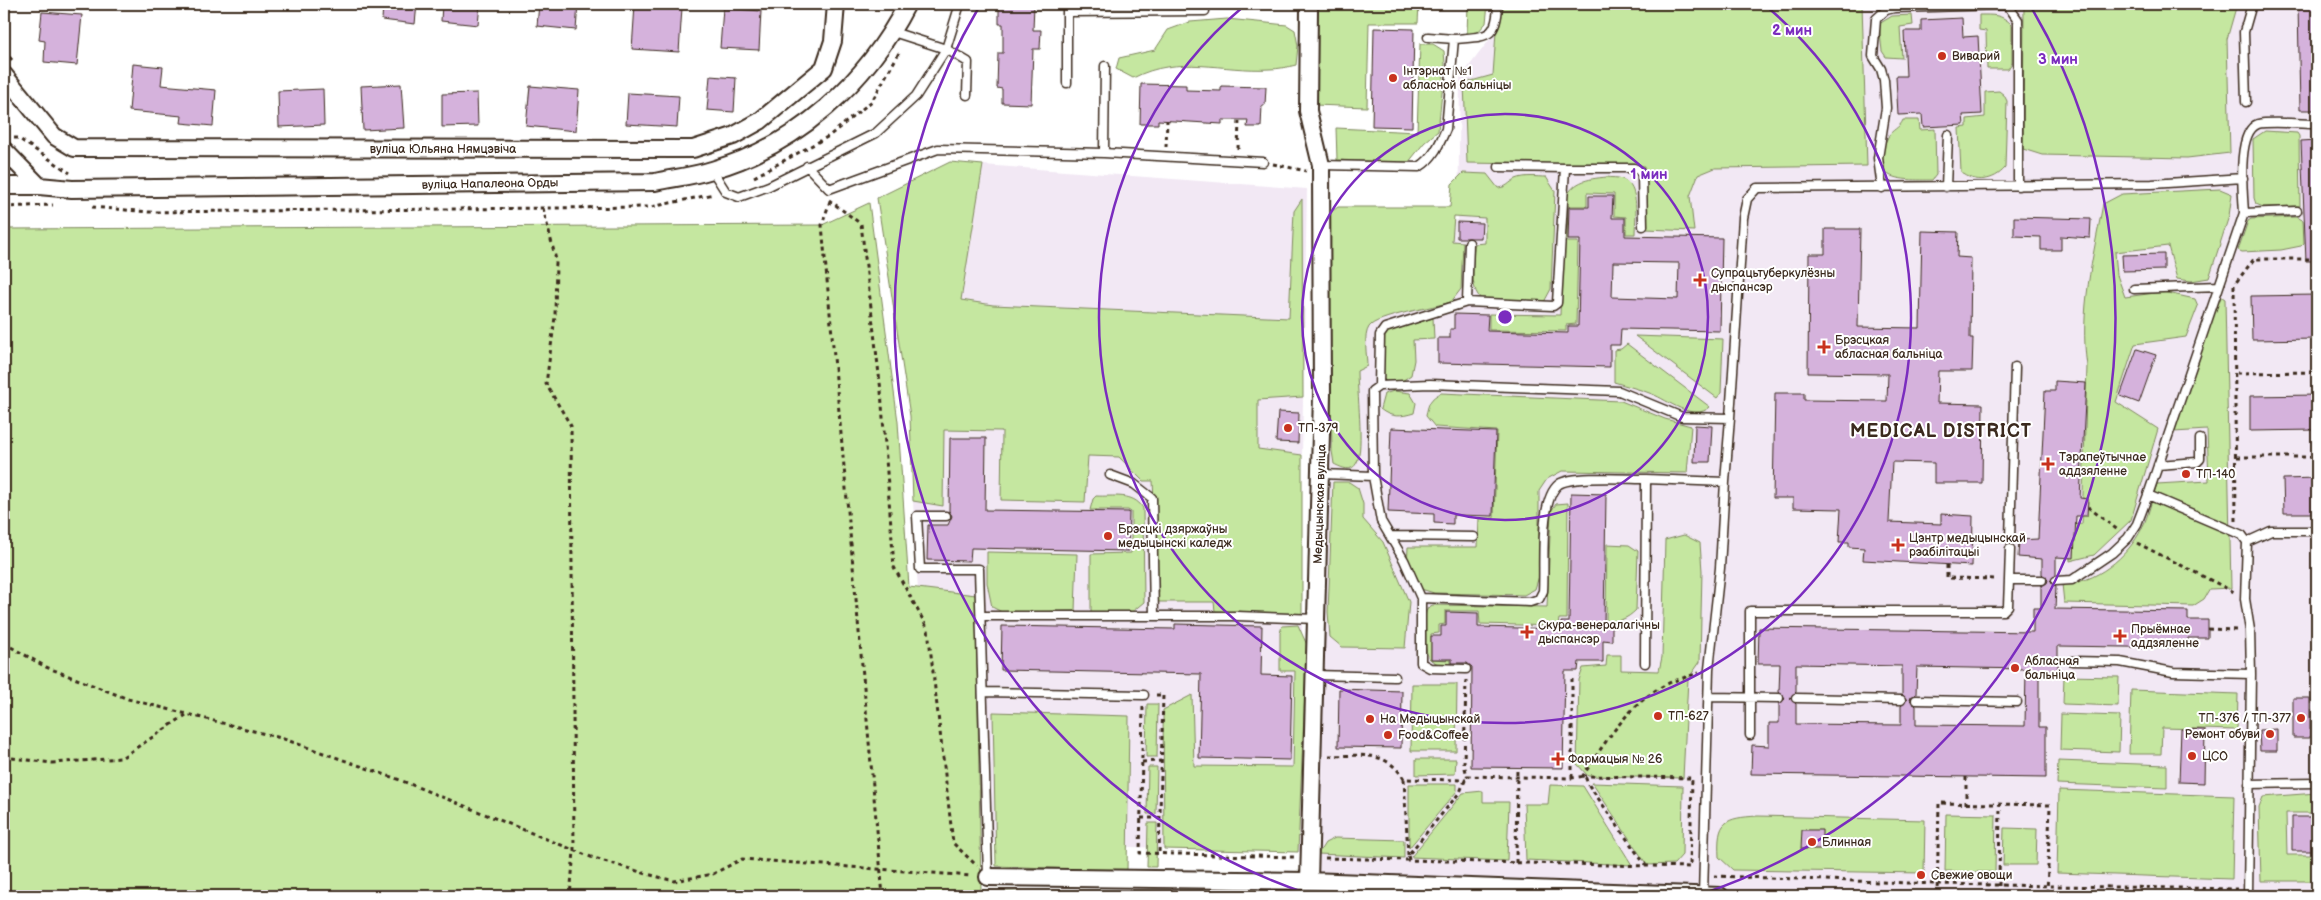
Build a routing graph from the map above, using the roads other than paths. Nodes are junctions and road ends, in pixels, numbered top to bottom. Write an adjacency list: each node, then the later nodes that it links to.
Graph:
1 (836, 4): 17 (street, вуліца Юльяна Нямцэвіча)
2 (906, 4): 12 (street, вуліца Напалеона Орды)
3 (960, 4): 15 (lane)
4 (1067, 4): 10 (lane)
5 (1498, 4): 14 (lane)
6 (2252, 4): 20 (lane)
7 (1970, 5): 9 (lane); 34 (lane)
8 (1309, 6): 29 (street, Медыцынская вуліца)
9 (1887, 7): 36 (lane)
10 (1067, 12): 11 (lane); 18 (lane)
11 (1205, 12)
12 (892, 32): 15 (lane); 30 (street, вуліца Напалеона Орды)
13 (1428, 37): 14 (lane)
14 (1454, 39): 29 (lane)
15 (946, 50): 19 (lane); 26 (lane)
16 (1105, 66): 24 (lane)
17 (10, 70)
18 (1067, 84)
19 (967, 95)
20 (2246, 102)
21 (2317, 124): 31 (lane)
22 (1948, 135): 35 (lane)
23 (7, 144): 33 (street)
24 (1104, 153): 25 (lane); 26 (lane)
25 (1263, 162)
26 (807, 166): 30 (lane)
27 (1499, 167): 28 (lane)
28 (1565, 168): 39 (lane); 43 (lane)
29 (1321, 169): 49 (street, Медыцынская вуліца)
30 (712, 170): 33 (street, вуліца Напалеона Орды)
31 (2243, 178): 34 (lane); 38 (lane)
32 (4, 186): 33 (street, вуліца Напалеона Орды)
33 (39, 186)
34 (2018, 186): 35 (lane)
35 (1946, 187): 36 (lane)
36 (1882, 188): 46 (lane)
37 (2297, 211): 38 (lane)
38 (2244, 213): 41 (lane)
39 (1643, 226)
40 (1469, 243): 43 (lane)
41 (2219, 286): 42 (lane); 48 (lane)
42 (2134, 289)
43 (1468, 302): 45 (lane)
44 (2015, 367): 59 (lane)
45 (1379, 386): 46 (lane); 51 (lane)
46 (1730, 418): 53 (lane)
47 (2200, 439): 48 (lane)
48 (2158, 465): 54 (lane)
49 (1322, 474): 51 (lane); 68 (street, Медыцынская вуліца)
50 (1110, 475): 67 (lane)
51 (1373, 476): 57 (lane)
52 (1646, 479): 53 (lane); 65 (lane); 70 (lane)
53 (1725, 482): 77 (lane)
54 (2148, 495): 60 (lane); 64 (lane)
55 (946, 516): 66 (lane)
56 (2317, 531): 60 (lane)
57 (1391, 536): 58 (lane); 65 (lane)
58 (1474, 538)
59 (2010, 540)
60 (2247, 542): 72 (lane)
61 (2010, 549): 62 (lane)
62 (2009, 580): 63 (lane); 78 (lane)
63 (2042, 580)
64 (2056, 581)
65 (1421, 598): 71 (lane)
66 (982, 616): 67 (lane); 75 (lane)
67 (1154, 616): 68 (lane)
68 (1316, 619): 73 (street, Медыцынская вуліца)
69 (2072, 661): 72 (lane)
70 (1645, 663)
71 (1466, 669)
72 (2251, 674): 86 (lane)
73 (1314, 675): 74 (lane); 88 (street, Медыцынская вуліца)
74 (1395, 678)
75 (984, 692): 76 (lane); 87 (lane)
76 (1144, 695)
77 (1708, 696): 78 (lane); 90 (lane)
78 (1750, 698): 79 (lane); 84 (lane)
79 (1779, 698)
80 (1796, 698): 81 (lane)
81 (1901, 700)
82 (1916, 700): 83 (lane)
83 (2017, 702)
84 (1750, 735)
85 (2317, 783): 86 (lane)
86 (2249, 784): 89 (lane)
87 (988, 877): 88 (street)
88 (1308, 881): 90 (street)
89 (2248, 892)
90 (1703, 896): 91 (street)
91 (1720, 896)

